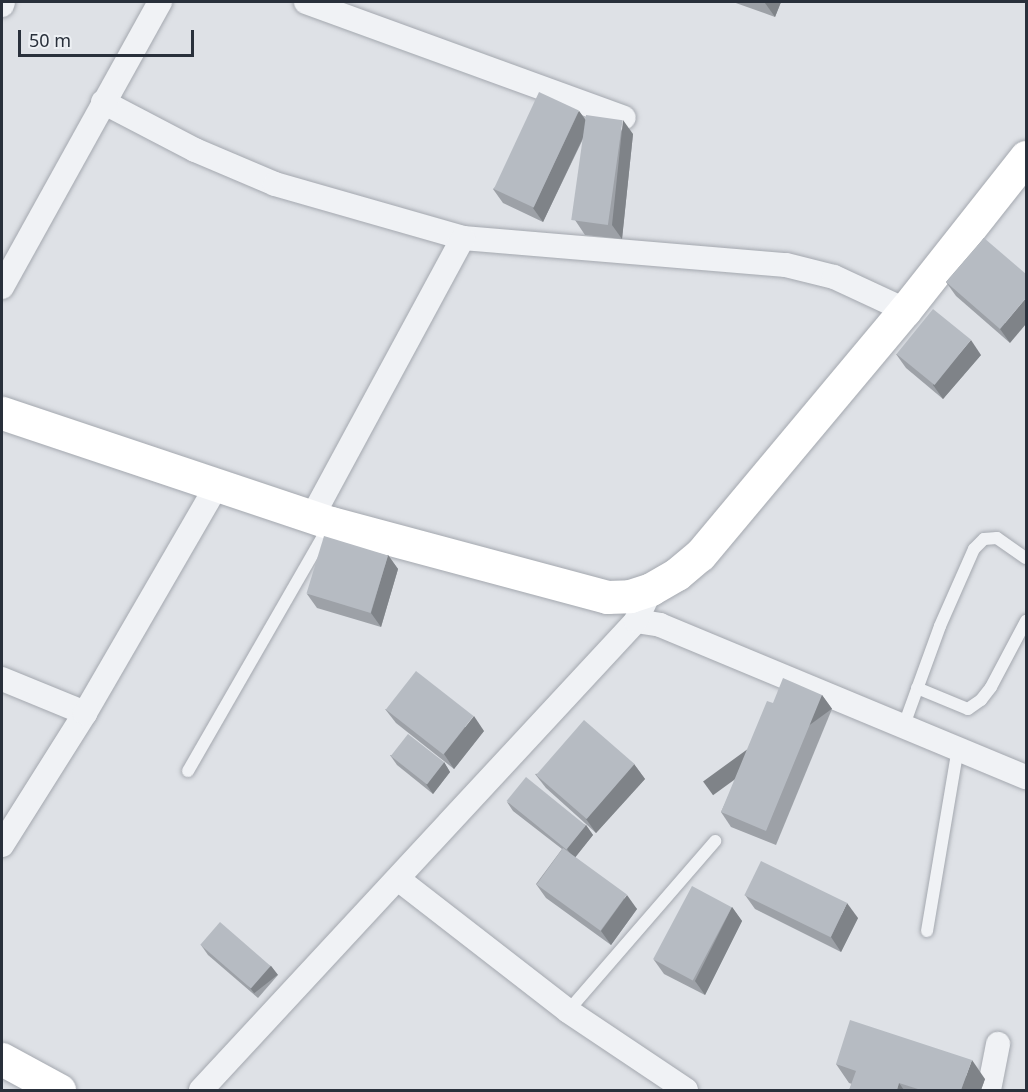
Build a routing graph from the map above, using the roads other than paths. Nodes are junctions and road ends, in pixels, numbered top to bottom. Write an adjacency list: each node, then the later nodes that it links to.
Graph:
1 (160, 2): 3 (street)
2 (306, 2): 4 (street)
3 (103, 102): 6 (street); 7 (street)
4 (624, 118)
5 (1026, 157): 8 (street)
6 (463, 238): 8 (street); 11 (street)
7 (2, 288)
8 (905, 310): 13 (street)
9 (2, 412): 10 (street)
10 (217, 485): 11 (street); 18 (street)
11 (321, 520): 13 (street); 21 (lane)
12 (1026, 558): 17 (lane)
13 (651, 589): 14 (street)
14 (636, 621): 19 (street); 25 (street)
15 (1026, 621): 17 (lane)
16 (2, 679): 18 (street)
17 (917, 688): 19 (lane)
18 (86, 713): 24 (street)
19 (904, 725): 20 (street)
20 (958, 747): 22 (street); 26 (lane)
21 (188, 771)
22 (1026, 777)
23 (715, 841): 27 (lane)
24 (2, 844)
25 (398, 879): 27 (street); 31 (street)
26 (927, 931)
27 (568, 1011): 32 (street)
28 (998, 1044): 33 (street)
29 (2, 1059): 30 (street)
30 (59, 1090)
31 (201, 1090)
32 (686, 1090)
33 (990, 1090)

